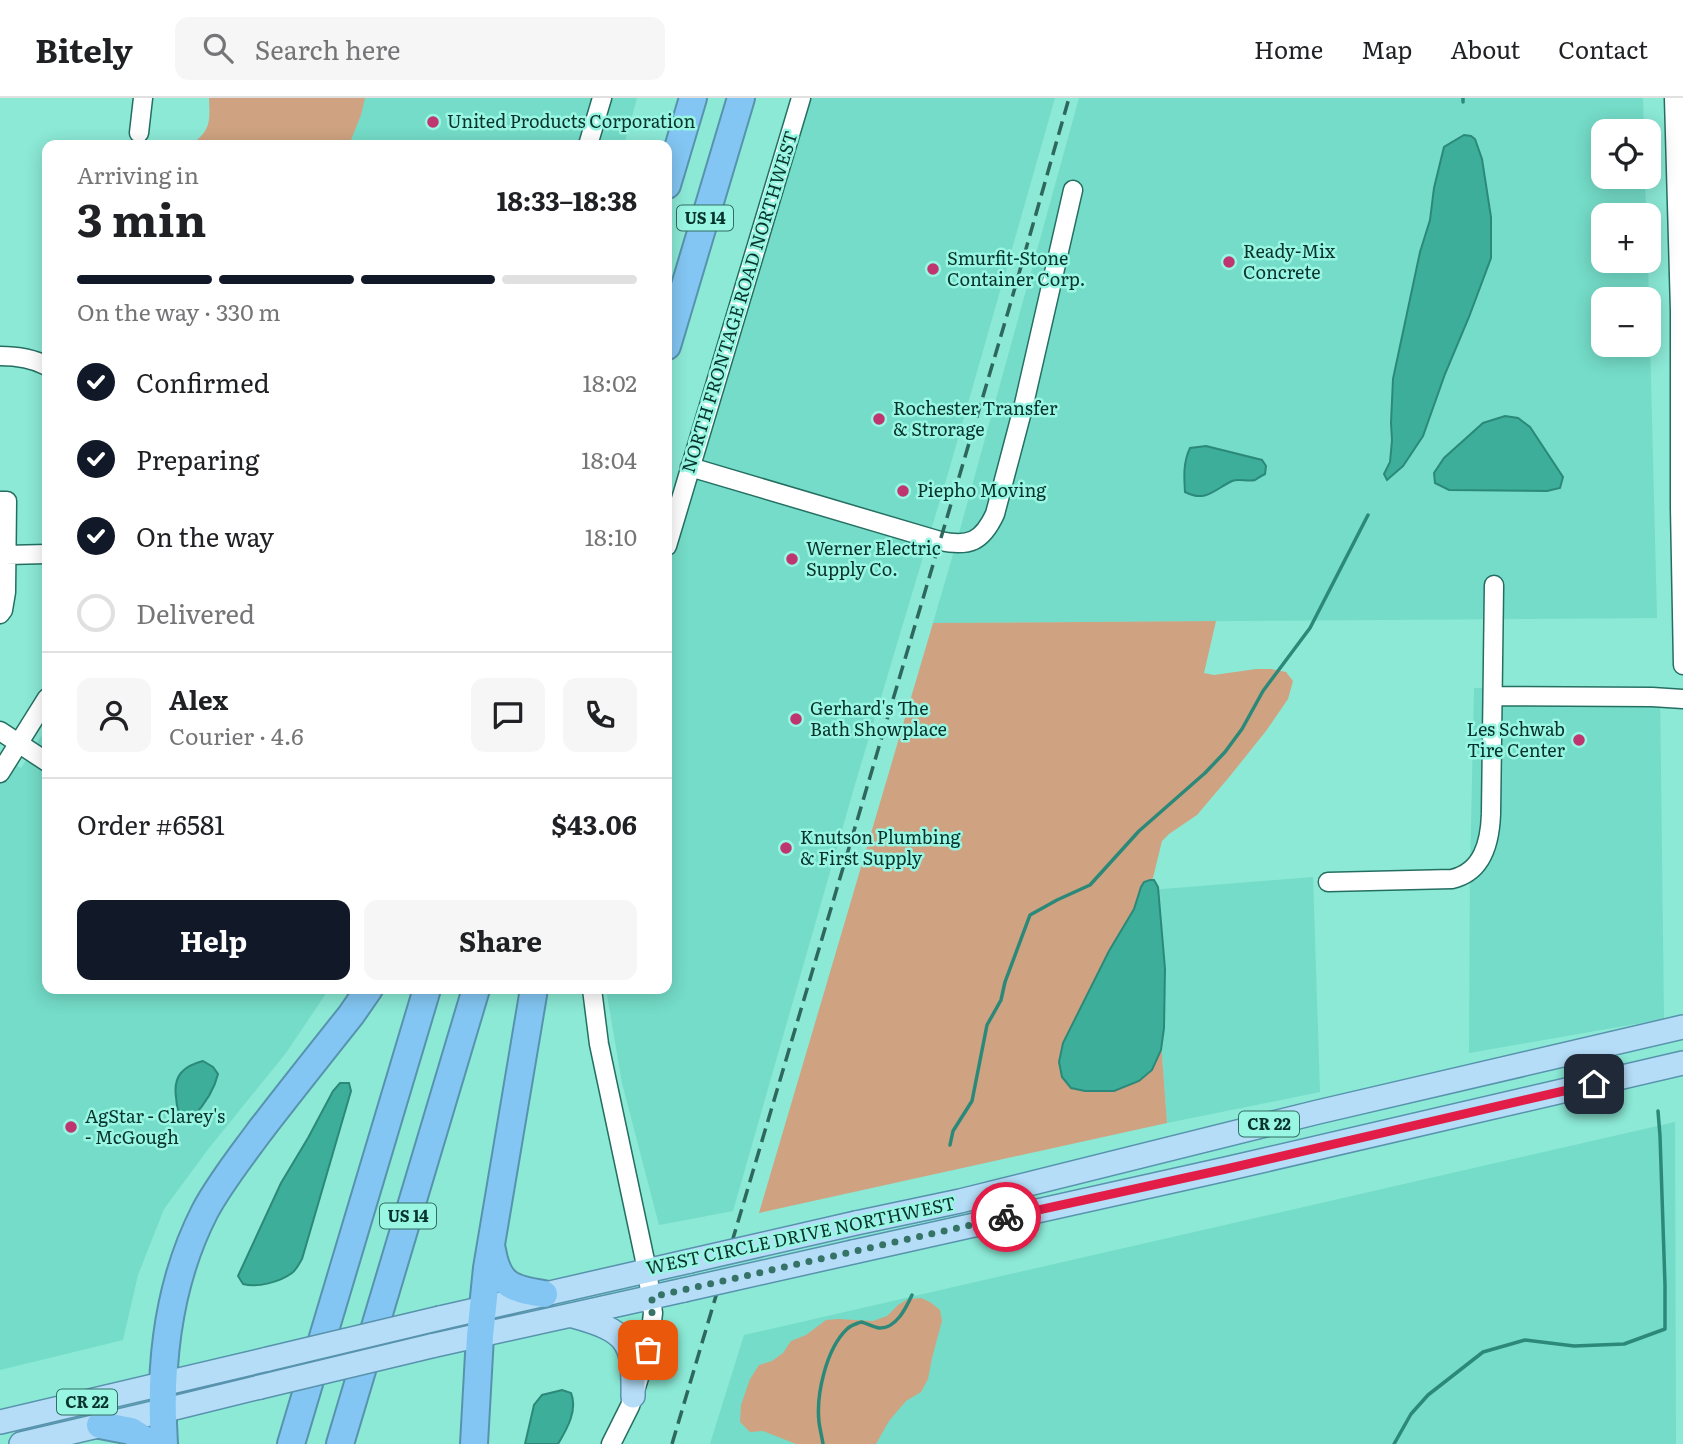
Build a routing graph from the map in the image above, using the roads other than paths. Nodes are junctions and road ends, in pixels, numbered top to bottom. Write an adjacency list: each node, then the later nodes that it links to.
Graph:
1 (143, 98): 7 (street)
2 (602, 98): 8 (street)
3 (692, 98): 9 (highway, US 14)
4 (741, 98): 12 (highway, US 14)
5 (801, 98): 16 (street, NORTH FRONTAGE ROAD NORTHWEST)
6 (1674, 98): 11 (street)
7 (139, 133)
8 (589, 140)
9 (672, 167)
10 (1073, 190): 16 (street)
11 (1682, 311): 13 (street); 23 (street)
12 (672, 331)
13 (1683, 344)
14 (0, 356): 15 (street)
15 (42, 364)
16 (690, 467): 18 (street, NORTH FRONTAGE ROAD NORTHWEST)
17 (0, 501): 19 (street)
18 (672, 529)
19 (4, 545): 20 (street); 22 (street)
20 (42, 553)
21 (1493, 585): 24 (street)
22 (0, 614)
23 (1683, 665)
24 (1493, 696): 25 (street); 31 (street)
25 (1683, 699)
26 (42, 706): 28 (street)
27 (0, 731): 28 (street)
28 (18, 744): 29 (street); 30 (street)
29 (42, 759)
30 (0, 773)
31 (1328, 882)
32 (366, 994): 46 (highway)
33 (426, 994): 54 (highway, US 14)
34 (475, 994): 55 (highway, US 14)
35 (533, 994): 39 (highway)
36 (593, 994): 40 (street)
37 (1683, 1027): 40 (main road, WEST CIRCLE DRIVE NORTHWEST / CR 22, bridge)
38 (1683, 1063): 42 (main road, WEST CIRCLE DRIVE NORTHWEST / CR 22, bridge)
39 (491, 1241): 41 (highway); 43 (highway)
40 (647, 1270): 41 (main road, WEST CIRCLE DRIVE NORTHWEST / CR 22); 42 (street)
41 (544, 1294): 43 (main road, WEST CIRCLE DRIVE NORTHWEST / CR 22)
42 (652, 1297): 44 (main road, WEST CIRCLE DRIVE NORTHWEST / CR 22); 47 (street)
43 (482, 1308): 45 (highway); 46 (main road, WEST CIRCLE DRIVE NORTHWEST / CR 22, bridge)
44 (570, 1315): 45 (main road, WEST CIRCLE DRIVE NORTHWEST / CR 22); 47 (main road)
45 (480, 1336): 48 (main road, WEST CIRCLE DRIVE NORTHWEST / CR 22, bridge); 56 (highway)
46 (162, 1385): 48 (highway); 49 (main road, WEST CIRCLE DRIVE NORTHWEST / CR 22)
47 (633, 1396): 57 (street)
48 (162, 1411): 50 (main road, WEST CIRCLE DRIVE NORTHWEST / CR 22); 53 (highway)
49 (0, 1422)
50 (100, 1425): 51 (main road, WEST CIRCLE DRIVE NORTHWEST / CR 22); 52 (highway)
51 (21, 1444)
52 (151, 1444)
53 (164, 1444)
54 (292, 1444)
55 (340, 1444)
56 (474, 1444)
57 (611, 1444)

